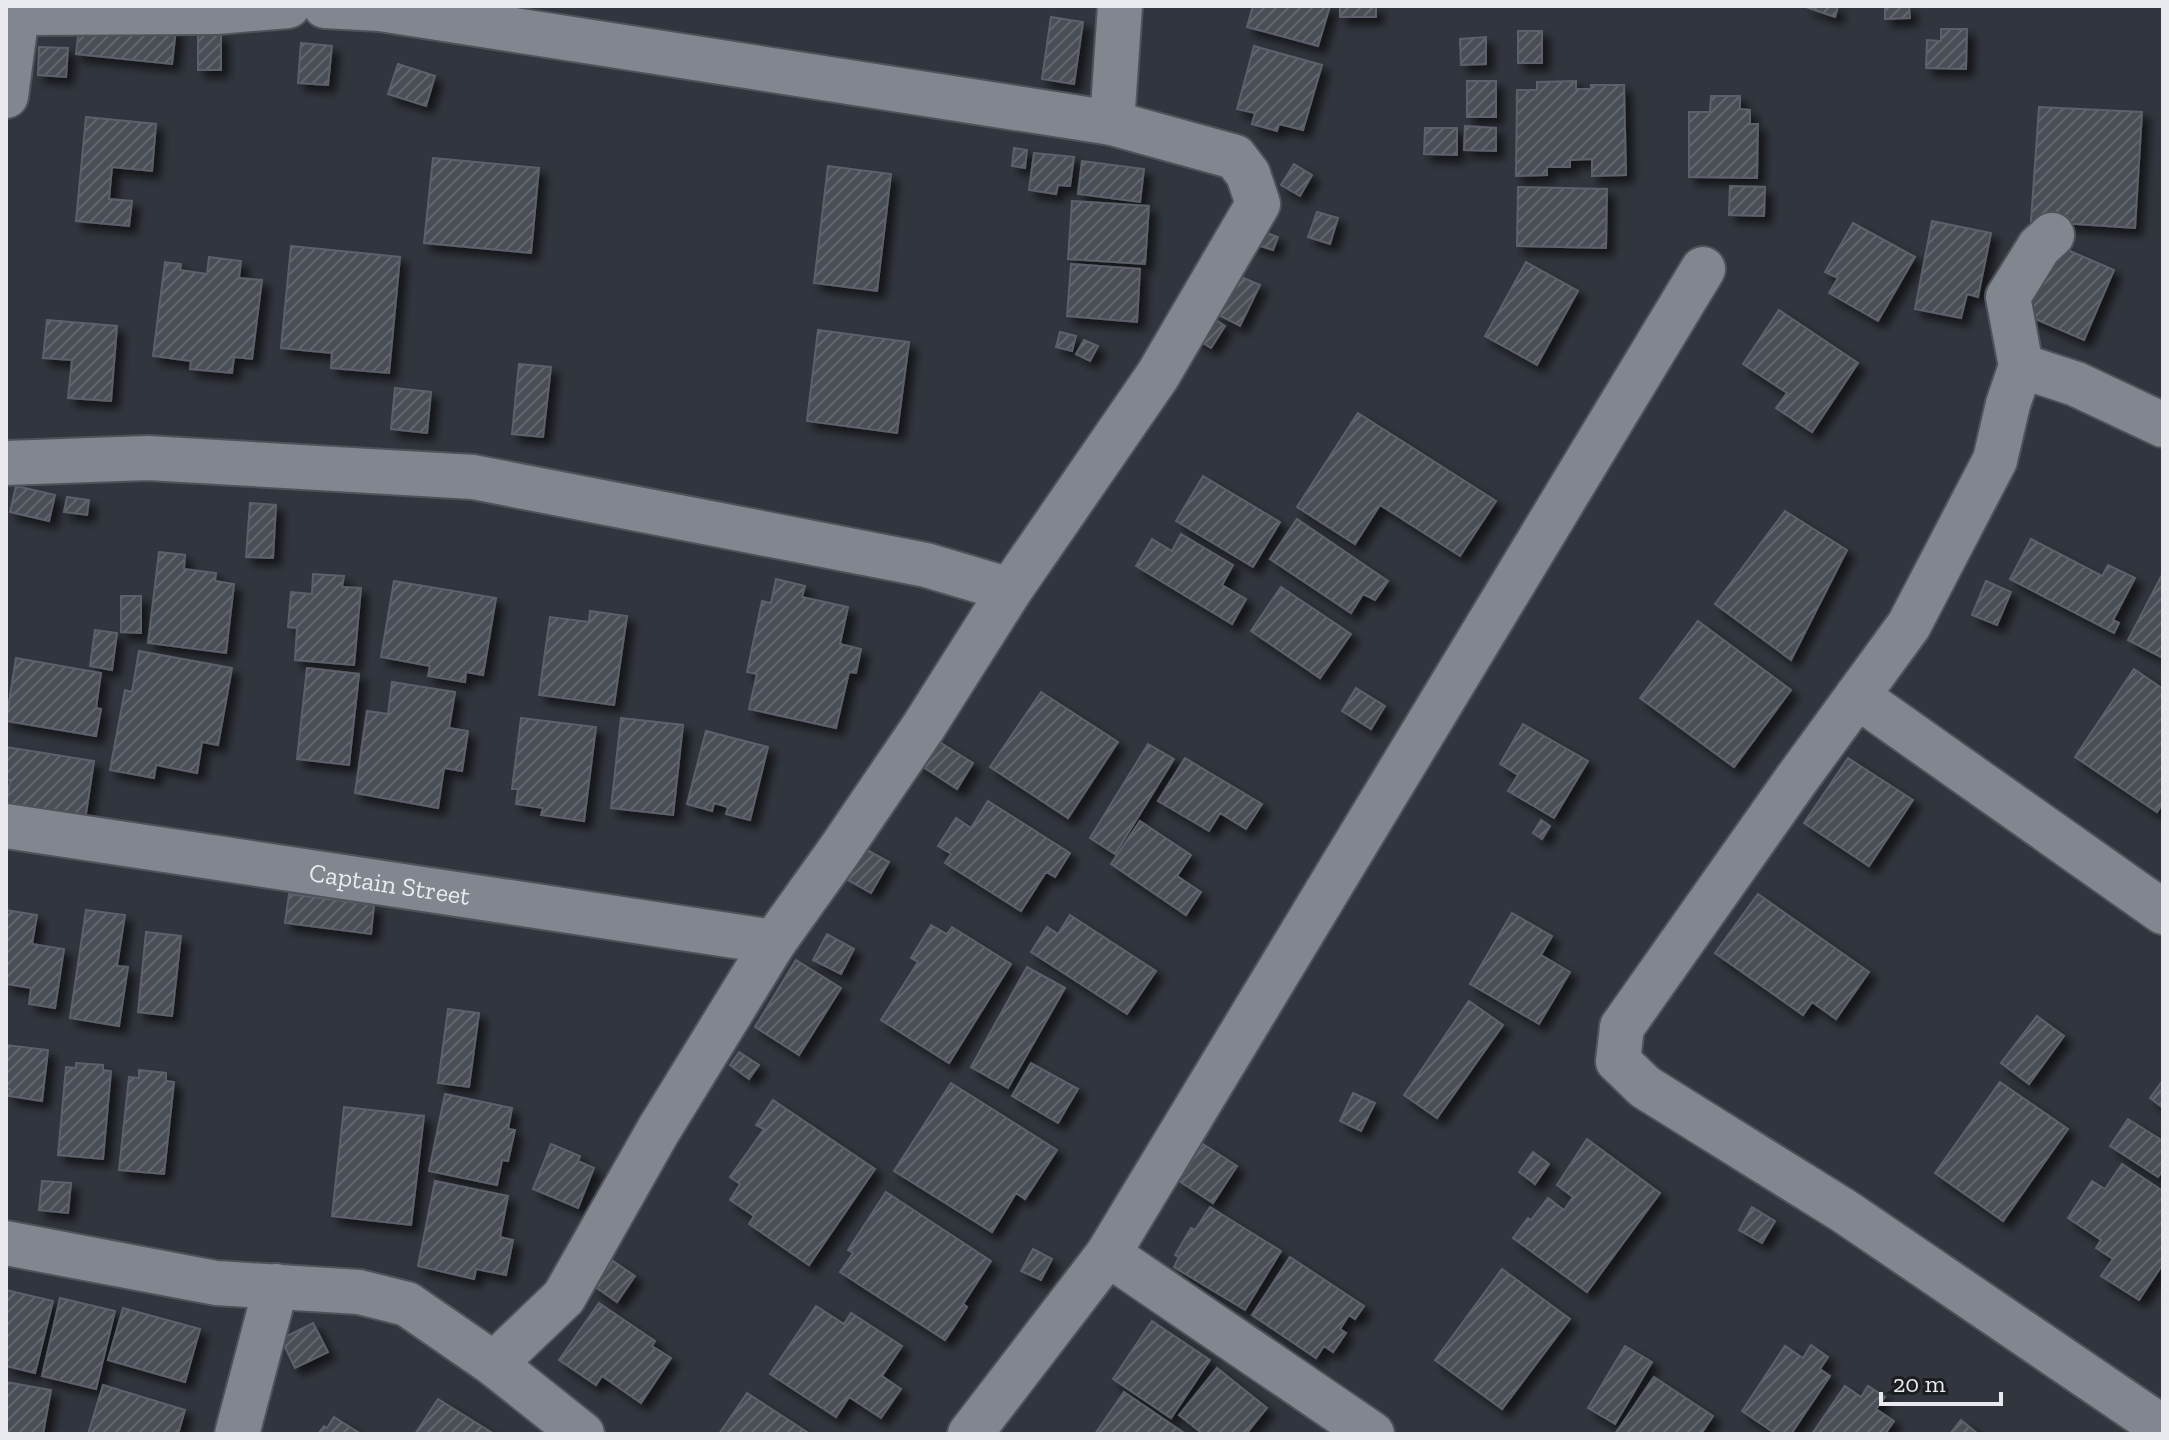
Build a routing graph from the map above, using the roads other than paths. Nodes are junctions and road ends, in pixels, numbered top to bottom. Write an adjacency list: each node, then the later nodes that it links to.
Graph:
1 (288, 6): 4 (street)
2 (325, 6): 6 (street)
3 (1120, 6): 6 (street)
4 (17, 9): 5 (street)
5 (6, 96)
6 (1112, 123): 12 (street)
7 (2052, 235): 9 (street)
8 (1703, 269): 18 (street)
9 (2021, 366): 10 (street); 13 (street)
10 (2163, 425)
11 (6, 463): 12 (street)
12 (1010, 590): 16 (street)
13 (1857, 696): 15 (street); 21 (street)
14 (6, 826): 16 (street, Captain Street)
15 (2163, 912)
16 (774, 942): 20 (street)
17 (6, 1243): 19 (street)
18 (1108, 1254): 24 (street); 25 (street)
19 (276, 1286): 20 (street); 22 (street)
20 (494, 1364): 23 (street)
21 (2163, 1428)
22 (237, 1434)
23 (582, 1434)
24 (970, 1434)
25 (1372, 1434)

